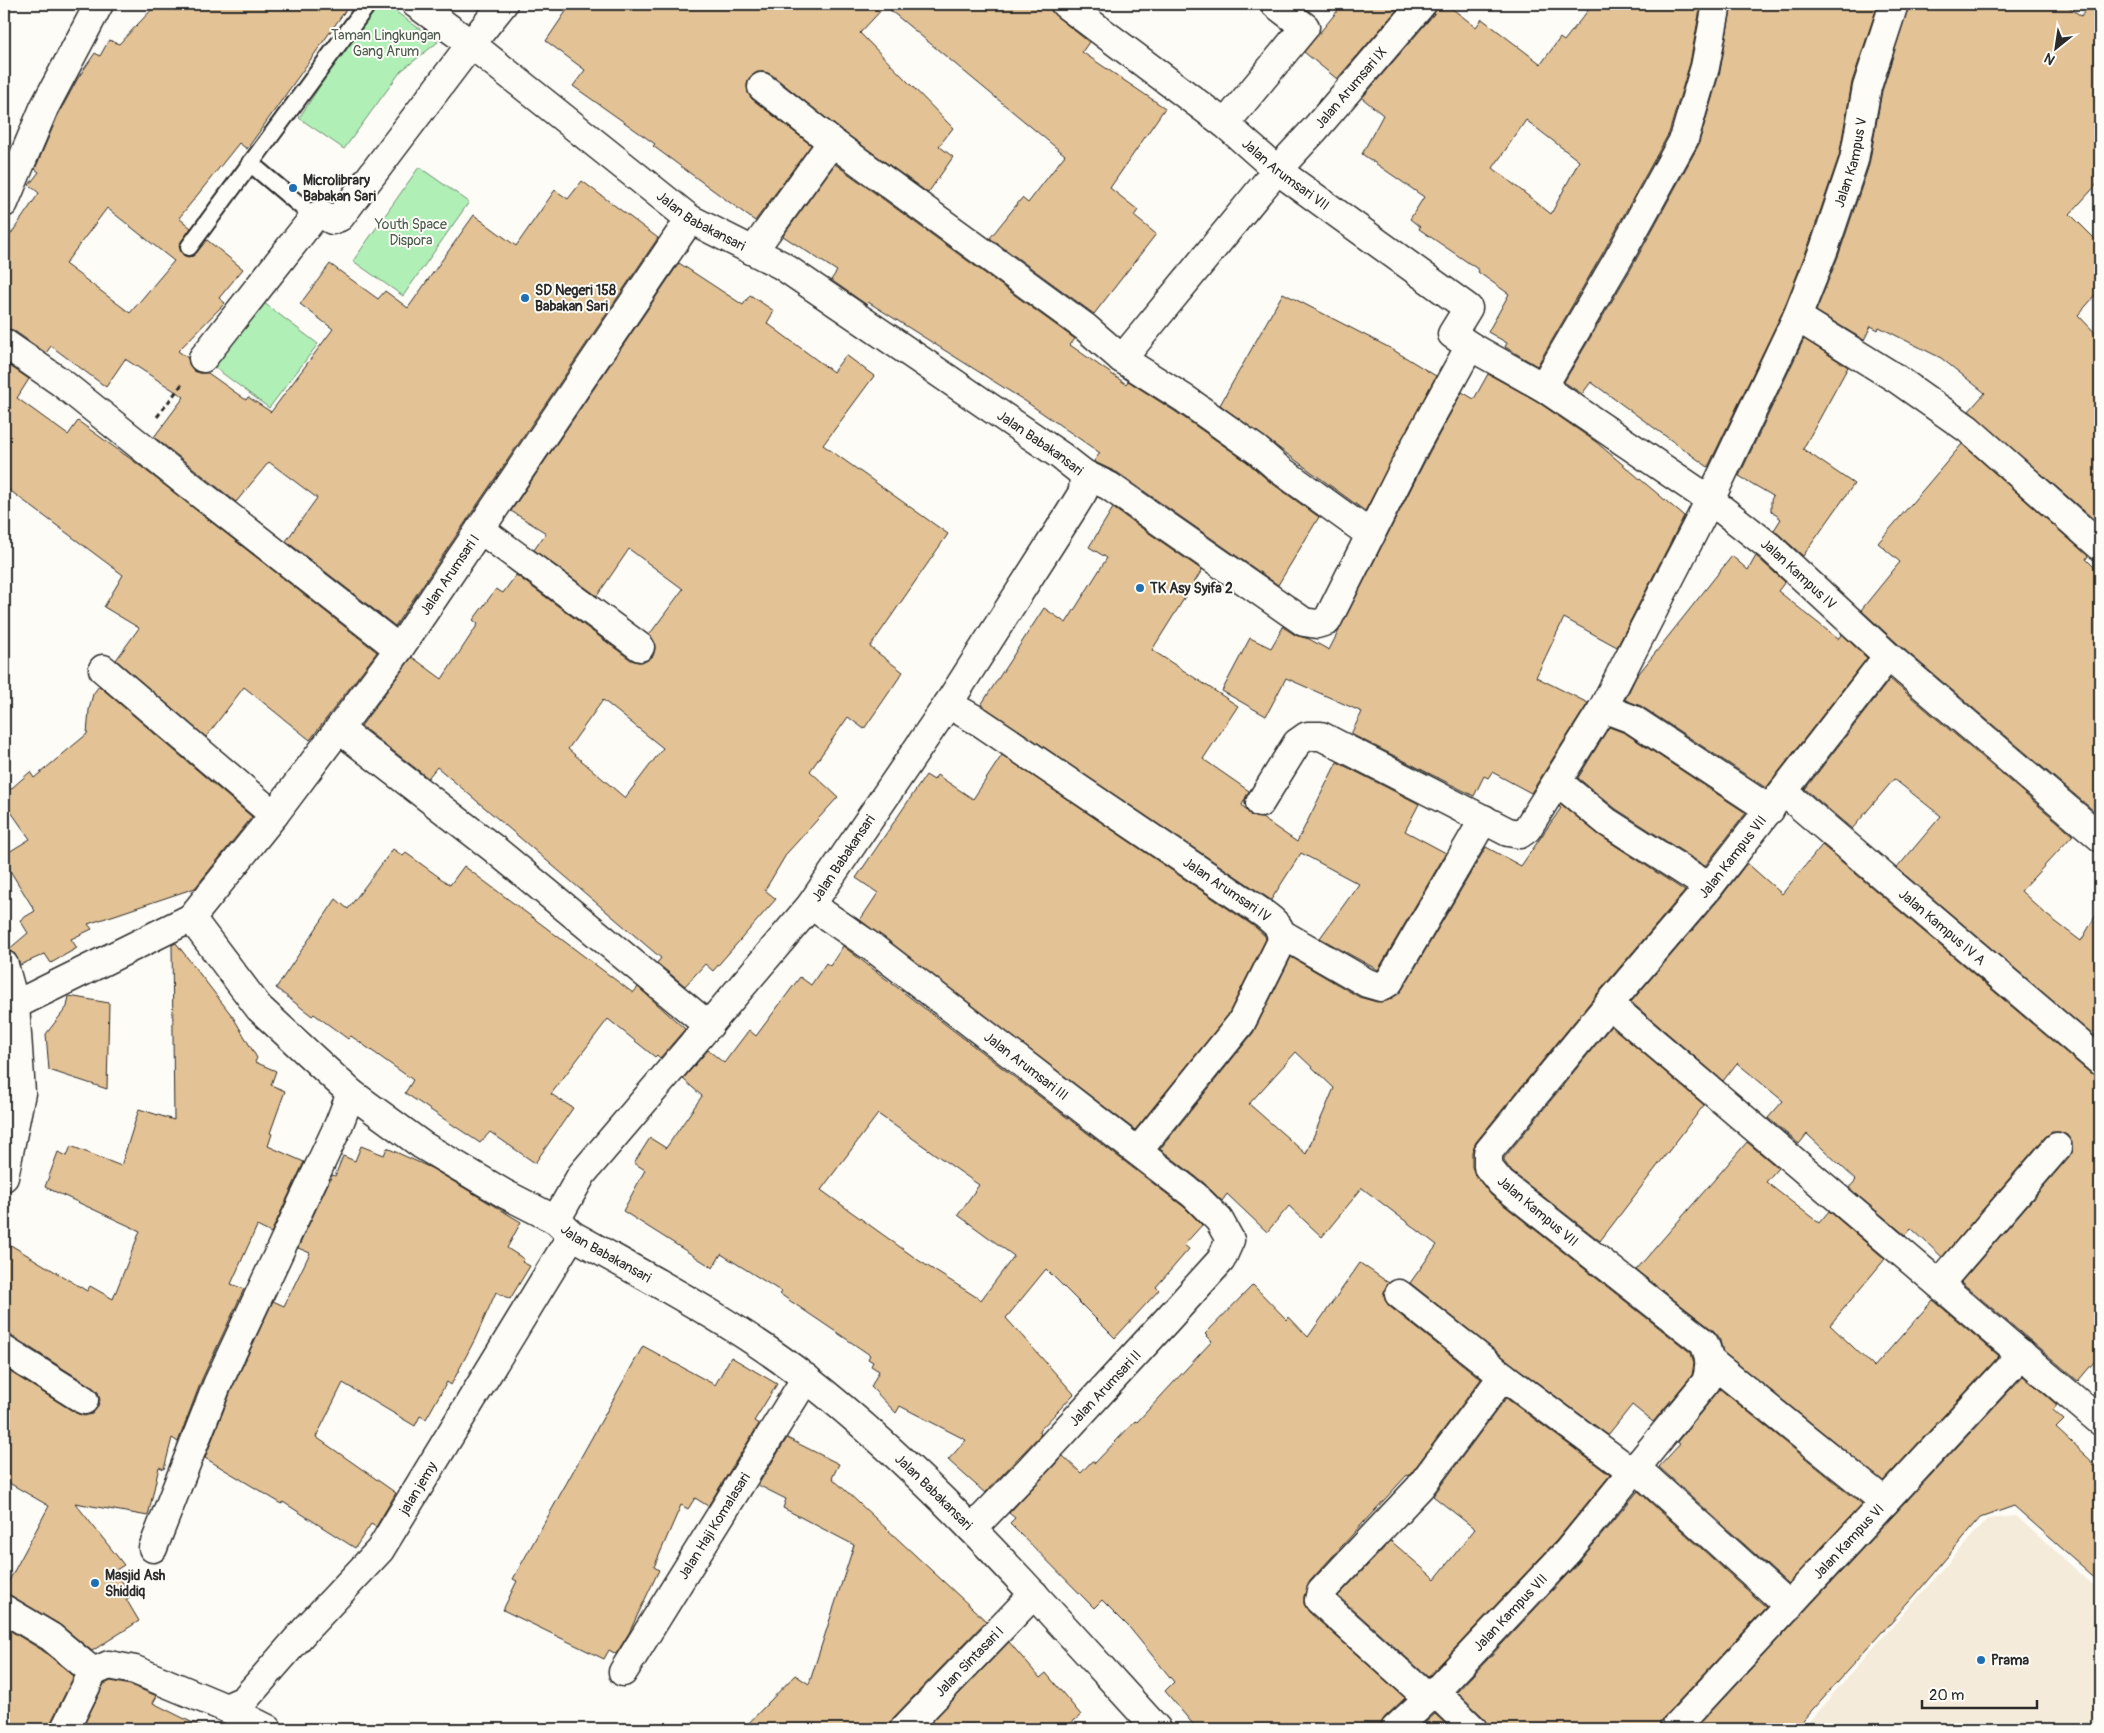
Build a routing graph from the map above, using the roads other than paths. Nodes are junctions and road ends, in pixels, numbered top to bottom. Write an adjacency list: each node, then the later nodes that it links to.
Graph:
1 (99, 4): 16 (street)
2 (368, 4): 14 (lane)
3 (416, 4): 10 (street, Jalan Babakansari)
4 (503, 4): 10 (street)
5 (1065, 4): 12 (street, Jalan Arumsari VII)
6 (1275, 4): 12 (street)
7 (1422, 4): 15 (street, Jalan Arumsari IX)
8 (1717, 4): 26 (street)
9 (1894, 4): 21 (street, Jalan Kampus V)
10 (471, 44): 17 (street); 18 (street, Jalan Babakansari)
11 (762, 87): 13 (street)
12 (1225, 124): 15 (street, Jalan Arumsari VII)
13 (832, 142): 20 (street); 25 (street)
14 (250, 163): 17 (lane); 19 (lane)
15 (1277, 170): 23 (street, Jalan Arumsari VII); 25 (street, Jalan Arumsari IX)
16 (4, 203)
17 (314, 217): 24 (street)
18 (690, 219): 20 (street, Jalan Babakansari); 29 (street, Jalan Arumsari I)
19 (189, 246)
20 (753, 250): 27 (street, Jalan Babakansari)
21 (1797, 317): 28 (street, Jalan Kampus V); 31 (street)
22 (4, 343): 33 (street)
23 (1470, 346): 26 (street, Jalan Kampus IV); 30 (street)
24 (203, 358)
25 (1122, 359): 30 (street)
26 (1543, 387): 28 (street, Jalan Kampus IV)
27 (1084, 474): 30 (street); 36 (street, Jalan Babakansari)
28 (1710, 500): 34 (street, Jalan Kampus IV); 37 (street, Jalan Kampus V)
29 (480, 528): 32 (street); 33 (street, Jalan Arumsari I)
30 (1371, 535)
31 (2100, 546)
32 (640, 647)
33 (399, 649): 38 (street, Jalan Arumsari I)
34 (1888, 656): 40 (street, Jalan Kampus VII); 44 (street, Jalan Kampus IV)
35 (103, 669): 42 (street)
36 (948, 704): 46 (street, Jalan Babakansari); 48 (street, Jalan Arumsari IV)
37 (1603, 708): 39 (street, Jalan Kampus V); 40 (street, Jalan Kampus IV A)
38 (339, 729): 42 (street, Jalan Arumsari I); 52 (street)
39 (1558, 782): 43 (street, Jalan Kampus V); 45 (street)
40 (1777, 801): 45 (street, Jalan Kampus VII); 53 (street, Jalan Kampus IV A)
41 (1260, 803): 43 (street)
42 (274, 815): 47 (street, Jalan Arumsari I)
43 (1484, 819): 48 (street)
44 (2100, 837)
45 (1709, 887): 50 (street, Jalan Kampus VII)
46 (811, 905): 52 (street, Jalan Babakansari); 56 (street, Jalan Arumsari III)
47 (191, 918): 51 (street); 54 (street)
48 (1282, 934): 56 (street, Jalan Arumsari IV)
49 (4, 965): 51 (street)
50 (1609, 1004): 60 (street); 64 (street, Jalan Kampus VII)
51 (15, 1006): 57 (street)
52 (709, 1026): 58 (street, Jalan Babakansari)
53 (2100, 1061)
54 (351, 1093): 58 (street); 72 (street)
55 (2057, 1147): 60 (street)
56 (1138, 1151): 59 (street, Jalan Arumsari III)
57 (4, 1177)
58 (564, 1228): 66 (street, Jalan Babakansari); 79 (street, jalan jemy)
59 (1230, 1240): 71 (street, Jalan Arumsari II)
60 (1939, 1284): 63 (street)
61 (1399, 1294): 65 (street)
62 (4, 1350): 67 (street)
63 (2022, 1354): 68 (street); 70 (street, Jalan Kampus VI)
64 (1710, 1361): 69 (street, Jalan Kampus VII); 70 (street)
65 (1504, 1376): 69 (street); 78 (street)
66 (806, 1378): 71 (street, Jalan Babakansari); 77 (street, Jalan Haji Komalasari)
67 (84, 1400)
68 (2097, 1412)
69 (1634, 1470): 74 (street); 78 (street, Jalan Kampus VII)
70 (1884, 1502): 74 (street, Jalan Kampus VI)
71 (972, 1529): 73 (street, Jalan Babakansari)
72 (153, 1548)
73 (1034, 1594): 82 (street, Jalan Sintasari I); 83 (street, Jalan Babakansari)
74 (1789, 1606): 86 (street, Jalan Kampus VI)
75 (4, 1609): 76 (street)
76 (93, 1672): 79 (street); 80 (street)
77 (623, 1672)
78 (1431, 1695): 84 (street, Jalan Kampus VII); 85 (street)
79 (232, 1718): 81 (street)
80 (64, 1729)
81 (268, 1729)
82 (904, 1729)
83 (1157, 1729)
84 (1395, 1729)
85 (1472, 1729)
86 (1674, 1729)

